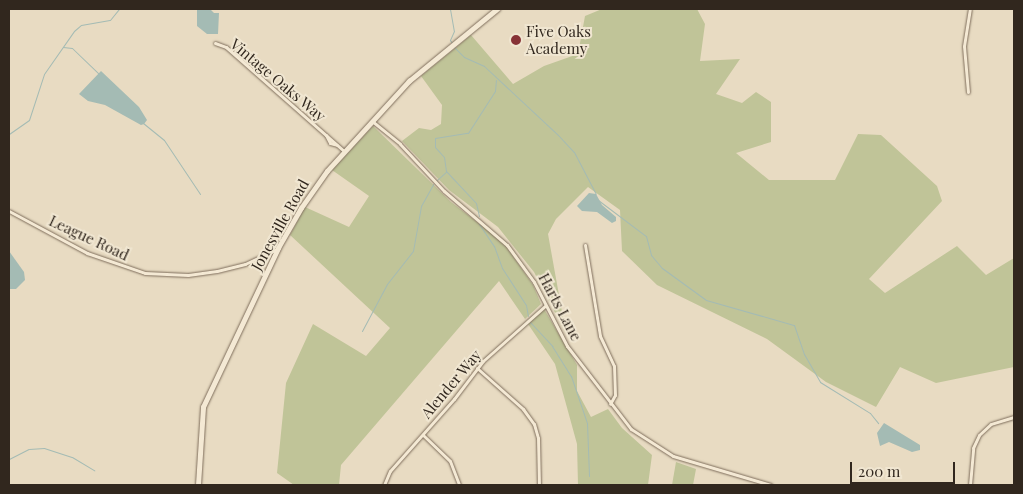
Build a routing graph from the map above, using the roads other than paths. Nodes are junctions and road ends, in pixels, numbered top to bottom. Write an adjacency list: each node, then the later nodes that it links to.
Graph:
1 (497, 9): 5 (street, Jonesville Road)
2 (970, 9): 4 (street)
3 (215, 44): 6 (street, Vintage Oaks Way)
4 (968, 92)
5 (372, 121): 6 (street, Jonesville Road); 10 (street, Harts Lane)
6 (344, 151): 9 (street, Jonesville Road)
7 (9, 211): 9 (street, League Road)
8 (585, 244): 12 (street)
9 (278, 248): 15 (street, Jonesville Road)
10 (545, 306): 11 (street, Alender Way); 12 (street, Harts Lane)
11 (478, 368): 14 (street, Alender Way); 18 (street)
12 (610, 404): 19 (street, Harts Lane)
13 (1014, 417): 20 (street)
14 (422, 435): 16 (street, Alender Way); 17 (street)
15 (198, 485)
16 (384, 485)
17 (459, 485)
18 (539, 485)
19 (771, 485)
20 (970, 485)

